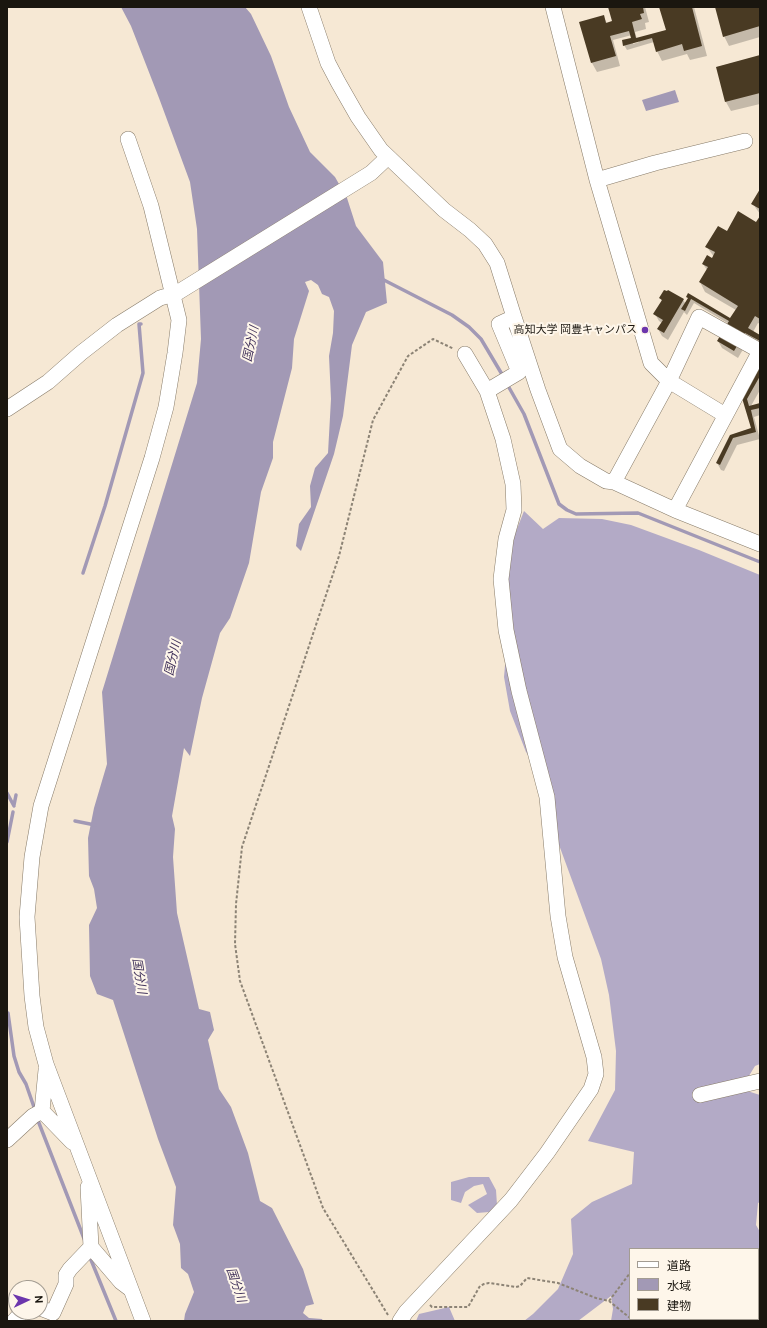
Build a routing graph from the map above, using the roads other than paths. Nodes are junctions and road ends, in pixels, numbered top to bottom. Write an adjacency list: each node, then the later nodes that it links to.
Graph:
1 (309, 7): 5 (street)
2 (553, 7): 6 (street)
3 (128, 140): 7 (street)
4 (745, 141): 6 (street)
5 (388, 156): 7 (street); 8 (street)
6 (597, 180): 10 (street)
7 (174, 294): 12 (street); 17 (street)
8 (514, 317): 11 (street); 14 (street)
9 (465, 354): 11 (street)
10 (669, 381): 13 (street); 13 (street); 14 (street)
11 (492, 388): 28 (street)
12 (7, 409)
13 (726, 415): 15 (street)
14 (614, 482): 15 (street)
15 (675, 510): 16 (street)
16 (760, 544)
17 (46, 1064): 20 (street); 22 (street)
18 (760, 1081): 19 (street)
19 (700, 1095)
20 (42, 1111): 21 (street); 22 (street)
21 (7, 1140)
22 (78, 1149): 23 (street)
23 (88, 1176): 24 (street); 25 (street)
24 (91, 1247): 25 (street); 26 (street)
25 (131, 1289): 27 (street)
26 (48, 1311)
27 (143, 1321)
28 (400, 1321)

